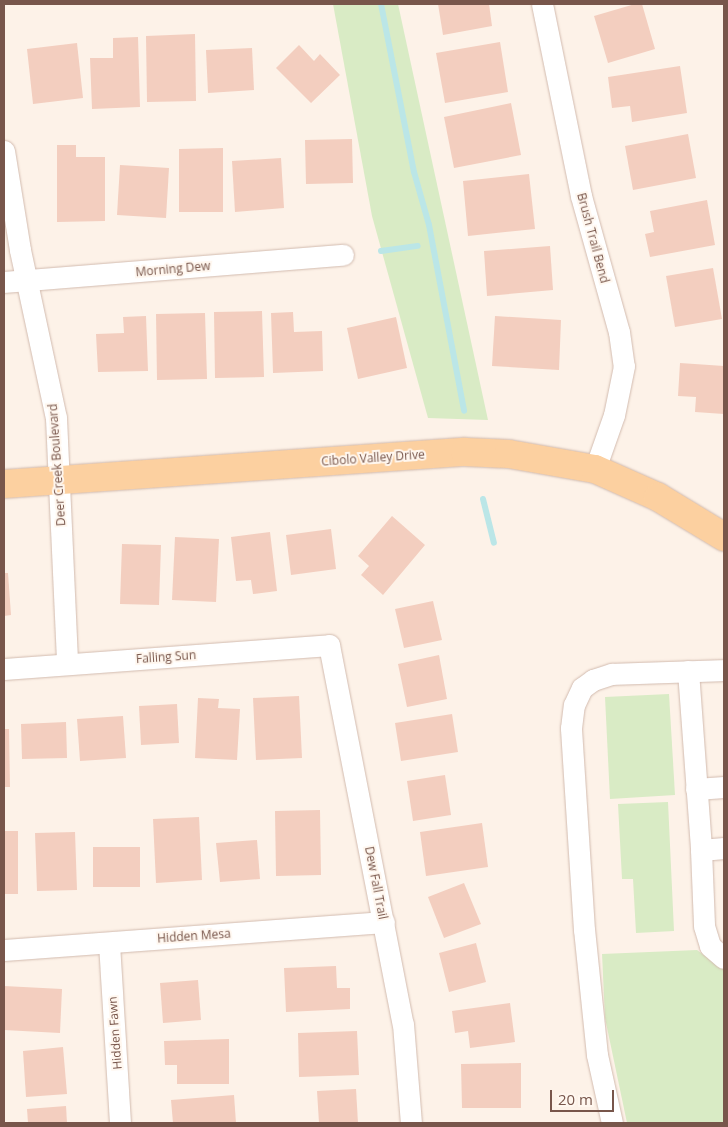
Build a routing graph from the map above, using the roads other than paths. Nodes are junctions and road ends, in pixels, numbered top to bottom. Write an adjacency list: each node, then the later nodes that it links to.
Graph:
1 (542, 4): 6 (street, Brush Trail Bend)
2 (4, 151): 4 (street, Deer Creek Boulevard)
3 (342, 255): 4 (street, Morning Dew)
4 (27, 280): 5 (street, Morning Dew); 7 (street, Deer Creek Boulevard)
5 (4, 282)
6 (595, 469): 7 (main road, Cibolo Valley Drive); 9 (main road, Cibolo Valley Drive)
7 (59, 480): 8 (main road, Cibolo Valley Drive); 11 (street, Deer Creek Boulevard)
8 (4, 484)
9 (724, 537)
10 (329, 645): 11 (street, Falling Sun); 19 (street, Dew Fall Trail)
11 (67, 664): 12 (street, Falling Sun)
12 (4, 669)
13 (724, 670): 14 (street)
14 (688, 671): 16 (street); 25 (street)
15 (724, 787): 16 (street)
16 (696, 789): 18 (street)
17 (724, 848): 18 (street)
18 (701, 850): 22 (street)
19 (384, 922): 20 (street, Hidden Mesa); 24 (street, Dew Fall Trail)
20 (109, 943): 21 (street, Hidden Mesa); 23 (street, Hidden Fawn)
21 (4, 950)
22 (724, 958)
23 (120, 1123)
24 (410, 1123)
25 (612, 1123)

